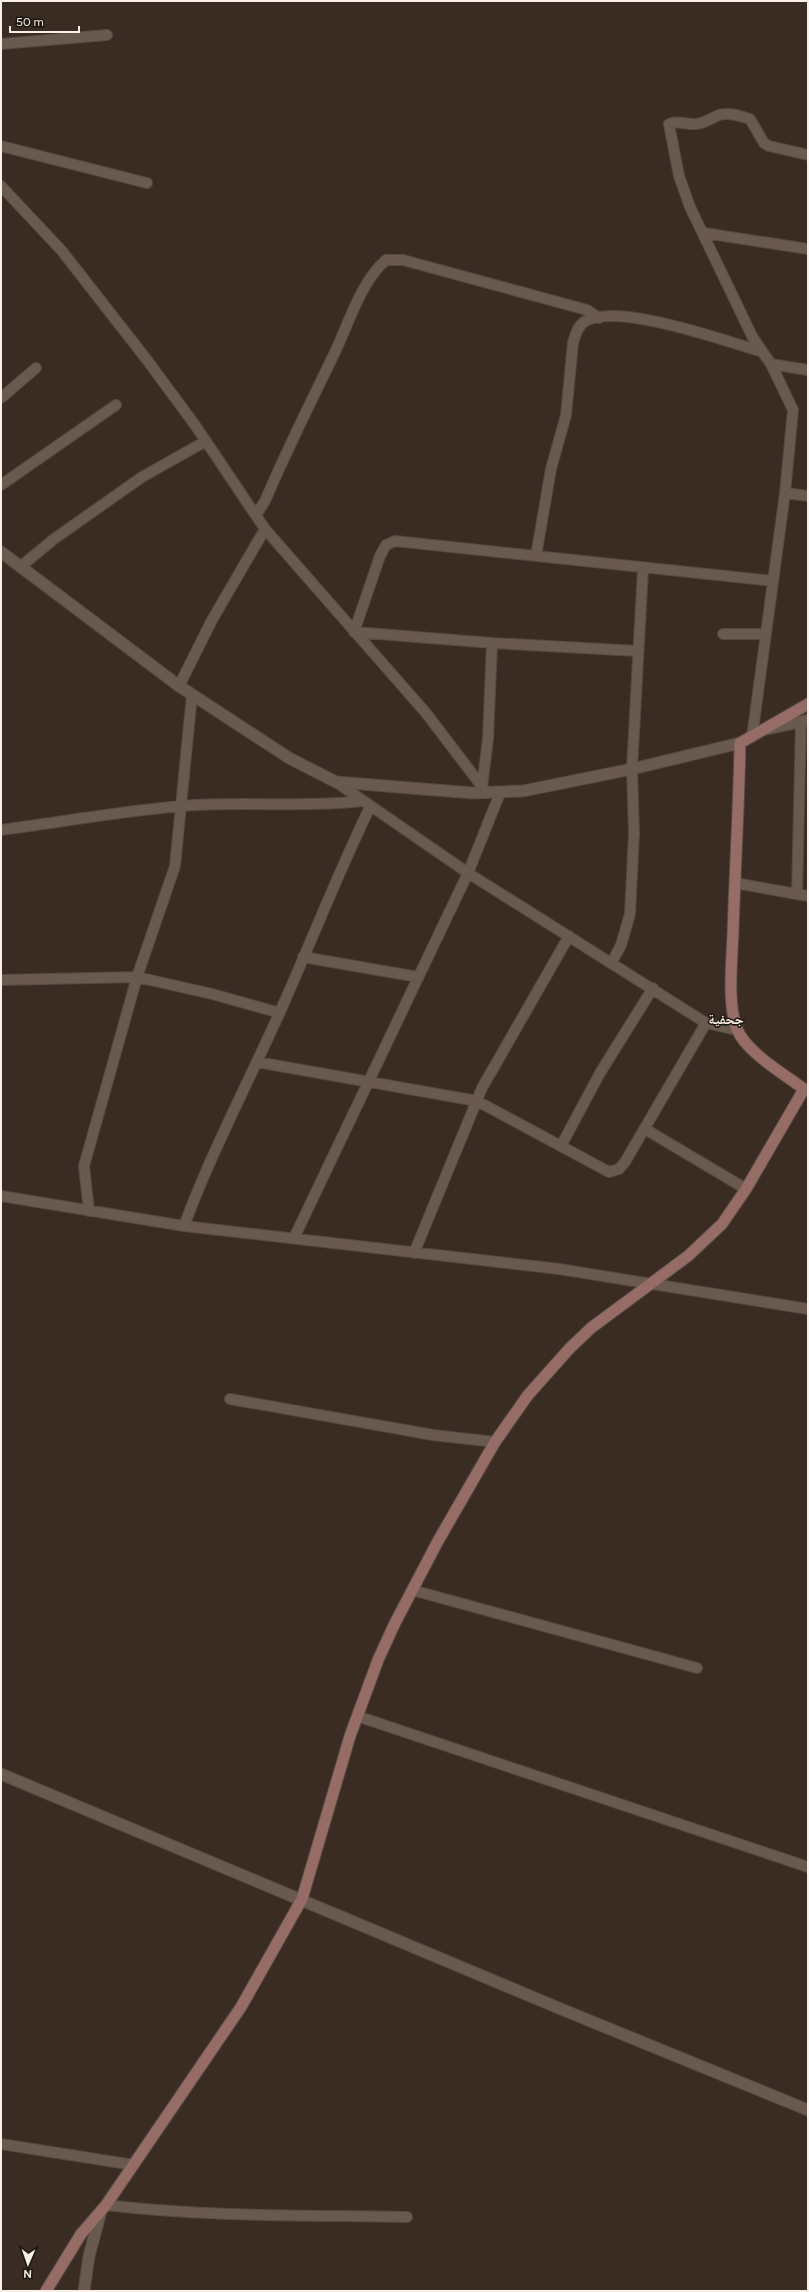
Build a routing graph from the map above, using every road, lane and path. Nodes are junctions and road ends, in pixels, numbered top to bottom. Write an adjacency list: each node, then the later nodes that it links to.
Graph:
1 (107, 35): 2 (street)
2 (1, 44)
3 (1, 146): 5 (street)
4 (808, 154): 7 (street)
5 (147, 183)
6 (1, 186): 16 (street)
7 (704, 233): 8 (street); 10 (street)
8 (808, 249)
9 (599, 318): 10 (street); 20 (street); 23 (street)
10 (760, 351): 11 (street)
11 (771, 364): 13 (street); 18 (street)
12 (36, 368): 14 (street)
13 (808, 370)
14 (1, 398)
15 (116, 405): 17 (street)
16 (206, 441): 20 (street); 24 (street)
17 (1, 485)
18 (785, 493): 19 (street); 26 (street)
19 (808, 496)
20 (256, 515): 21 (street)
21 (265, 529): 27 (street); 32 (street)
22 (1, 552): 24 (street)
23 (536, 556): 25 (street); 27 (street)
24 (20, 567): 32 (street)
25 (644, 569): 26 (street); 31 (street)
26 (773, 581): 29 (street)
27 (354, 632): 30 (street); 41 (street)
28 (723, 634): 29 (street)
29 (764, 634): 37 (street)
30 (492, 643): 31 (street); 41 (street)
31 (638, 651): 39 (street)
32 (179, 686): 33 (street)
33 (192, 694): 40 (street); 44 (street)
34 (808, 704): 36 (main road)
35 (804, 721): 36 (street); 49 (street)
36 (766, 729): 37 (main road)
37 (752, 737): 38 (main road)
38 (740, 742): 39 (street); 48 (main road)
39 (632, 769): 42 (street); 53 (street)
40 (336, 782): 41 (street); 43 (street)
41 (485, 790): 42 (street)
42 (500, 793): 47 (street)
43 (362, 800): 44 (street); 45 (street)
44 (182, 806): 46 (street); 55 (street)
45 (370, 807): 47 (street); 52 (street)
46 (1, 830)
47 (468, 873): 51 (street); 54 (street)
48 (734, 883): 49 (street); 60 (main road)
49 (796, 894): 50 (street)
50 (808, 896)
51 (569, 936): 53 (street); 64 (street)
52 (303, 958): 54 (street); 58 (street)
53 (612, 962): 57 (street)
54 (418, 976): 62 (street)
55 (138, 977): 56 (street); 58 (street); 69 (street)
56 (1, 980)
57 (653, 988): 59 (street); 66 (street)
58 (280, 1013): 61 (street)
59 (706, 1023): 60 (street); 65 (street)
60 (737, 1030): 63 (main road)
61 (257, 1062): 62 (street); 70 (street)
62 (369, 1081): 64 (street); 71 (street)
63 (806, 1090): 67 (main road)
64 (477, 1101): 66 (street); 72 (street)
65 (645, 1129): 66 (street); 67 (street)
66 (561, 1146)
67 (746, 1189): 73 (main road)
68 (1, 1196): 69 (street)
69 (90, 1211): 70 (street)
70 (184, 1226): 71 (street)
71 (294, 1238): 72 (street)
72 (414, 1253): 73 (street)
73 (653, 1283): 74 (street); 76 (main road)
74 (808, 1309)
75 (230, 1399): 76 (street)
76 (495, 1442): 77 (main road)
77 (412, 1590): 78 (street); 79 (main road)
78 (697, 1668)
79 (357, 1716): 81 (street); 82 (main road)
80 (1, 1774): 82 (street)
81 (808, 1867)
82 (302, 1899): 83 (street); 85 (main road)
83 (808, 2110)
84 (1, 2144): 85 (street)
85 (134, 2165): 86 (main road)
86 (104, 2208): 87 (street); 88 (main road); 89 (street)
87 (407, 2217)
88 (46, 2291)
89 (84, 2291)

